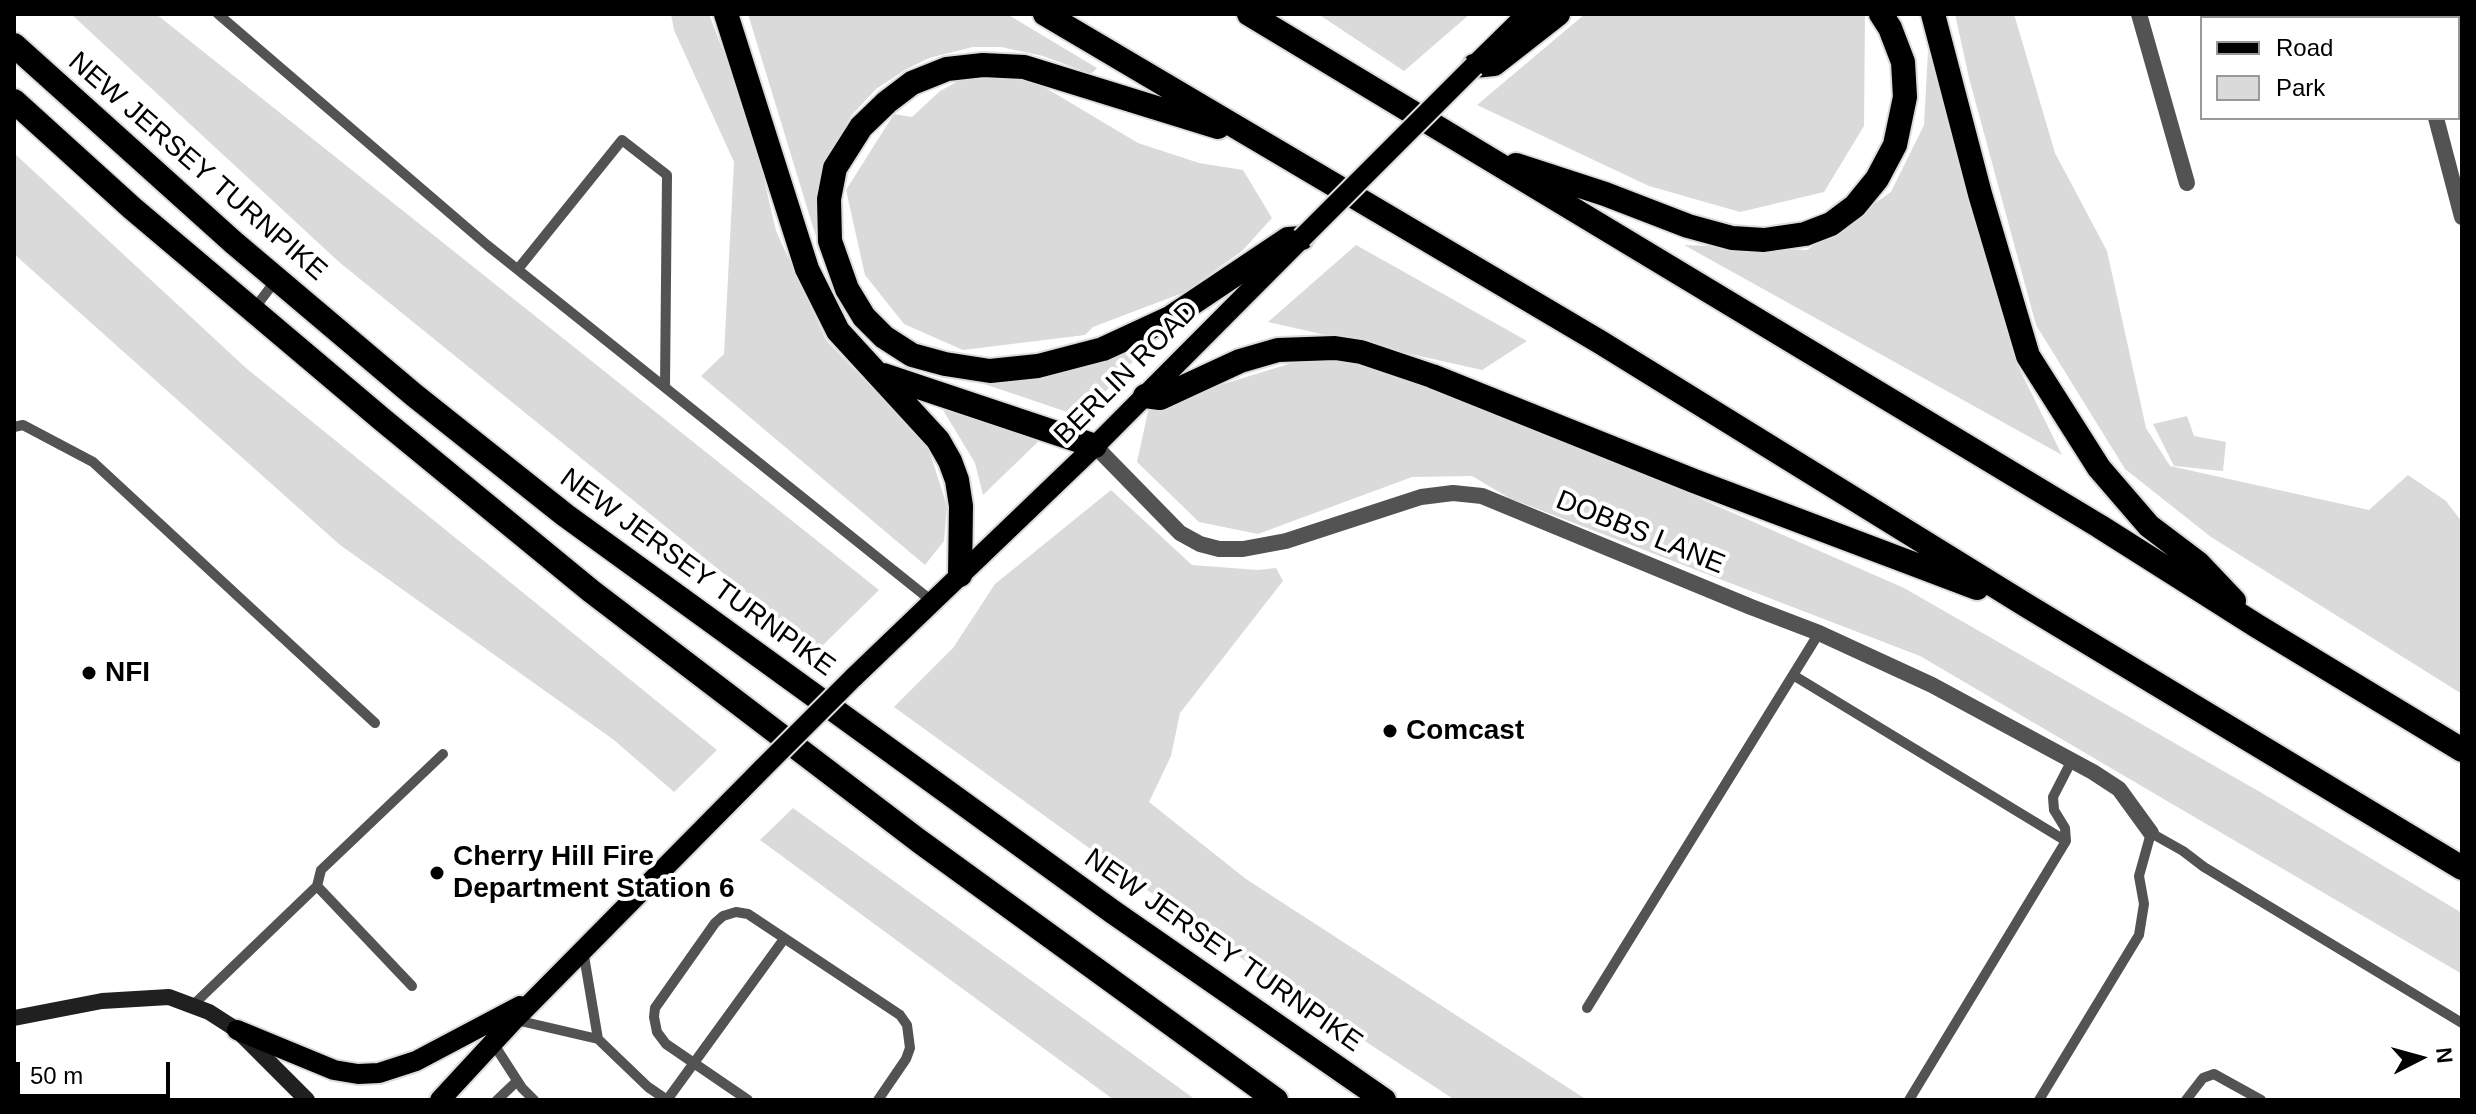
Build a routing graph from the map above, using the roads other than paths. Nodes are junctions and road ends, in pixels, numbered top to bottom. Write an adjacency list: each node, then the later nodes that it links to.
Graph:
1 (218, 14): 19 (lane)
2 (726, 14): 22 (highway)
3 (1045, 14): 14 (highway)
4 (1249, 14): 15 (highway)
5 (1527, 14): 11 (main road, BERLIN ROAD)
6 (1558, 14): 11 (highway)
7 (1881, 14): 15 (highway)
8 (2139, 14): 16 (street)
9 (1931, 19): 30 (highway)
10 (14, 45): 20 (highway, NEW JERSEY TURNPIKE)
11 (1474, 66): 18 (main road, BERLIN ROAD, bridge)
12 (14, 101): 21 (highway)
13 (2437, 120): 17 (street)
14 (1261, 140): 18 (highway); 29 (highway)
15 (1473, 151): 30 (highway)
16 (2187, 183)
17 (2462, 217)
18 (1302, 238): 24 (main road, BERLIN ROAD)
19 (518, 269): 23 (lane); 23 (lane)
20 (277, 279): 21 (lane); 63 (highway, NEW JERSEY TURNPIKE)
21 (253, 311): 62 (highway)
22 (877, 373): 26 (highway); 27 (highway)
23 (665, 386): 28 (lane)
24 (1145, 396): 26 (main road, BERLIN ROAD); 29 (highway)
25 (14, 427): 33 (lane)
26 (1095, 446): 27 (main road, BERLIN ROAD); 31 (street, DOBBS LANE)
27 (960, 575): 28 (main road, BERLIN ROAD)
28 (933, 602): 42 (main road, BERLIN ROAD, bridge)
29 (2029, 607): 39 (highway)
30 (2257, 626): 34 (highway)
31 (1819, 633): 32 (lane); 36 (street, DOBBS LANE)
32 (1793, 675): 38 (lane); 46 (lane)
33 (375, 723)
34 (2462, 750)
35 (443, 754): 40 (lane)
36 (2072, 760): 37 (street, DOBBS LANE); 38 (lane)
37 (2151, 833): 49 (lane); 65 (lane)
38 (2066, 841): 64 (lane)
39 (2462, 868)
40 (317, 886): 43 (lane); 45 (lane)
41 (784, 939): 53 (lane); 53 (lane); 61 (lane)
42 (583, 950): 44 (main road, BERLIN ROAD); 51 (lane)
43 (412, 986)
44 (537, 996): 48 (main road, BERLIN ROAD); 50 (main road)
45 (192, 1006): 47 (main road); 50 (main road)
46 (1587, 1008)
47 (14, 1018)
48 (514, 1020): 51 (lane); 52 (main road, BERLIN ROAD)
49 (2462, 1023)
50 (237, 1030): 55 (main road)
51 (598, 1039): 59 (lane)
52 (493, 1043): 54 (lane); 56 (main road, BERLIN ROAD)
53 (694, 1064): 59 (lane); 60 (lane)
54 (517, 1081): 57 (lane); 58 (lane)
55 (307, 1100)
56 (440, 1100)
57 (497, 1100)
58 (534, 1100)
59 (667, 1100)
60 (748, 1100)
61 (878, 1100)
62 (1276, 1100)
63 (1384, 1100)
64 (1909, 1100)
65 (2039, 1100)
66 (2186, 1100): 67 (lane)
67 (2261, 1100)

